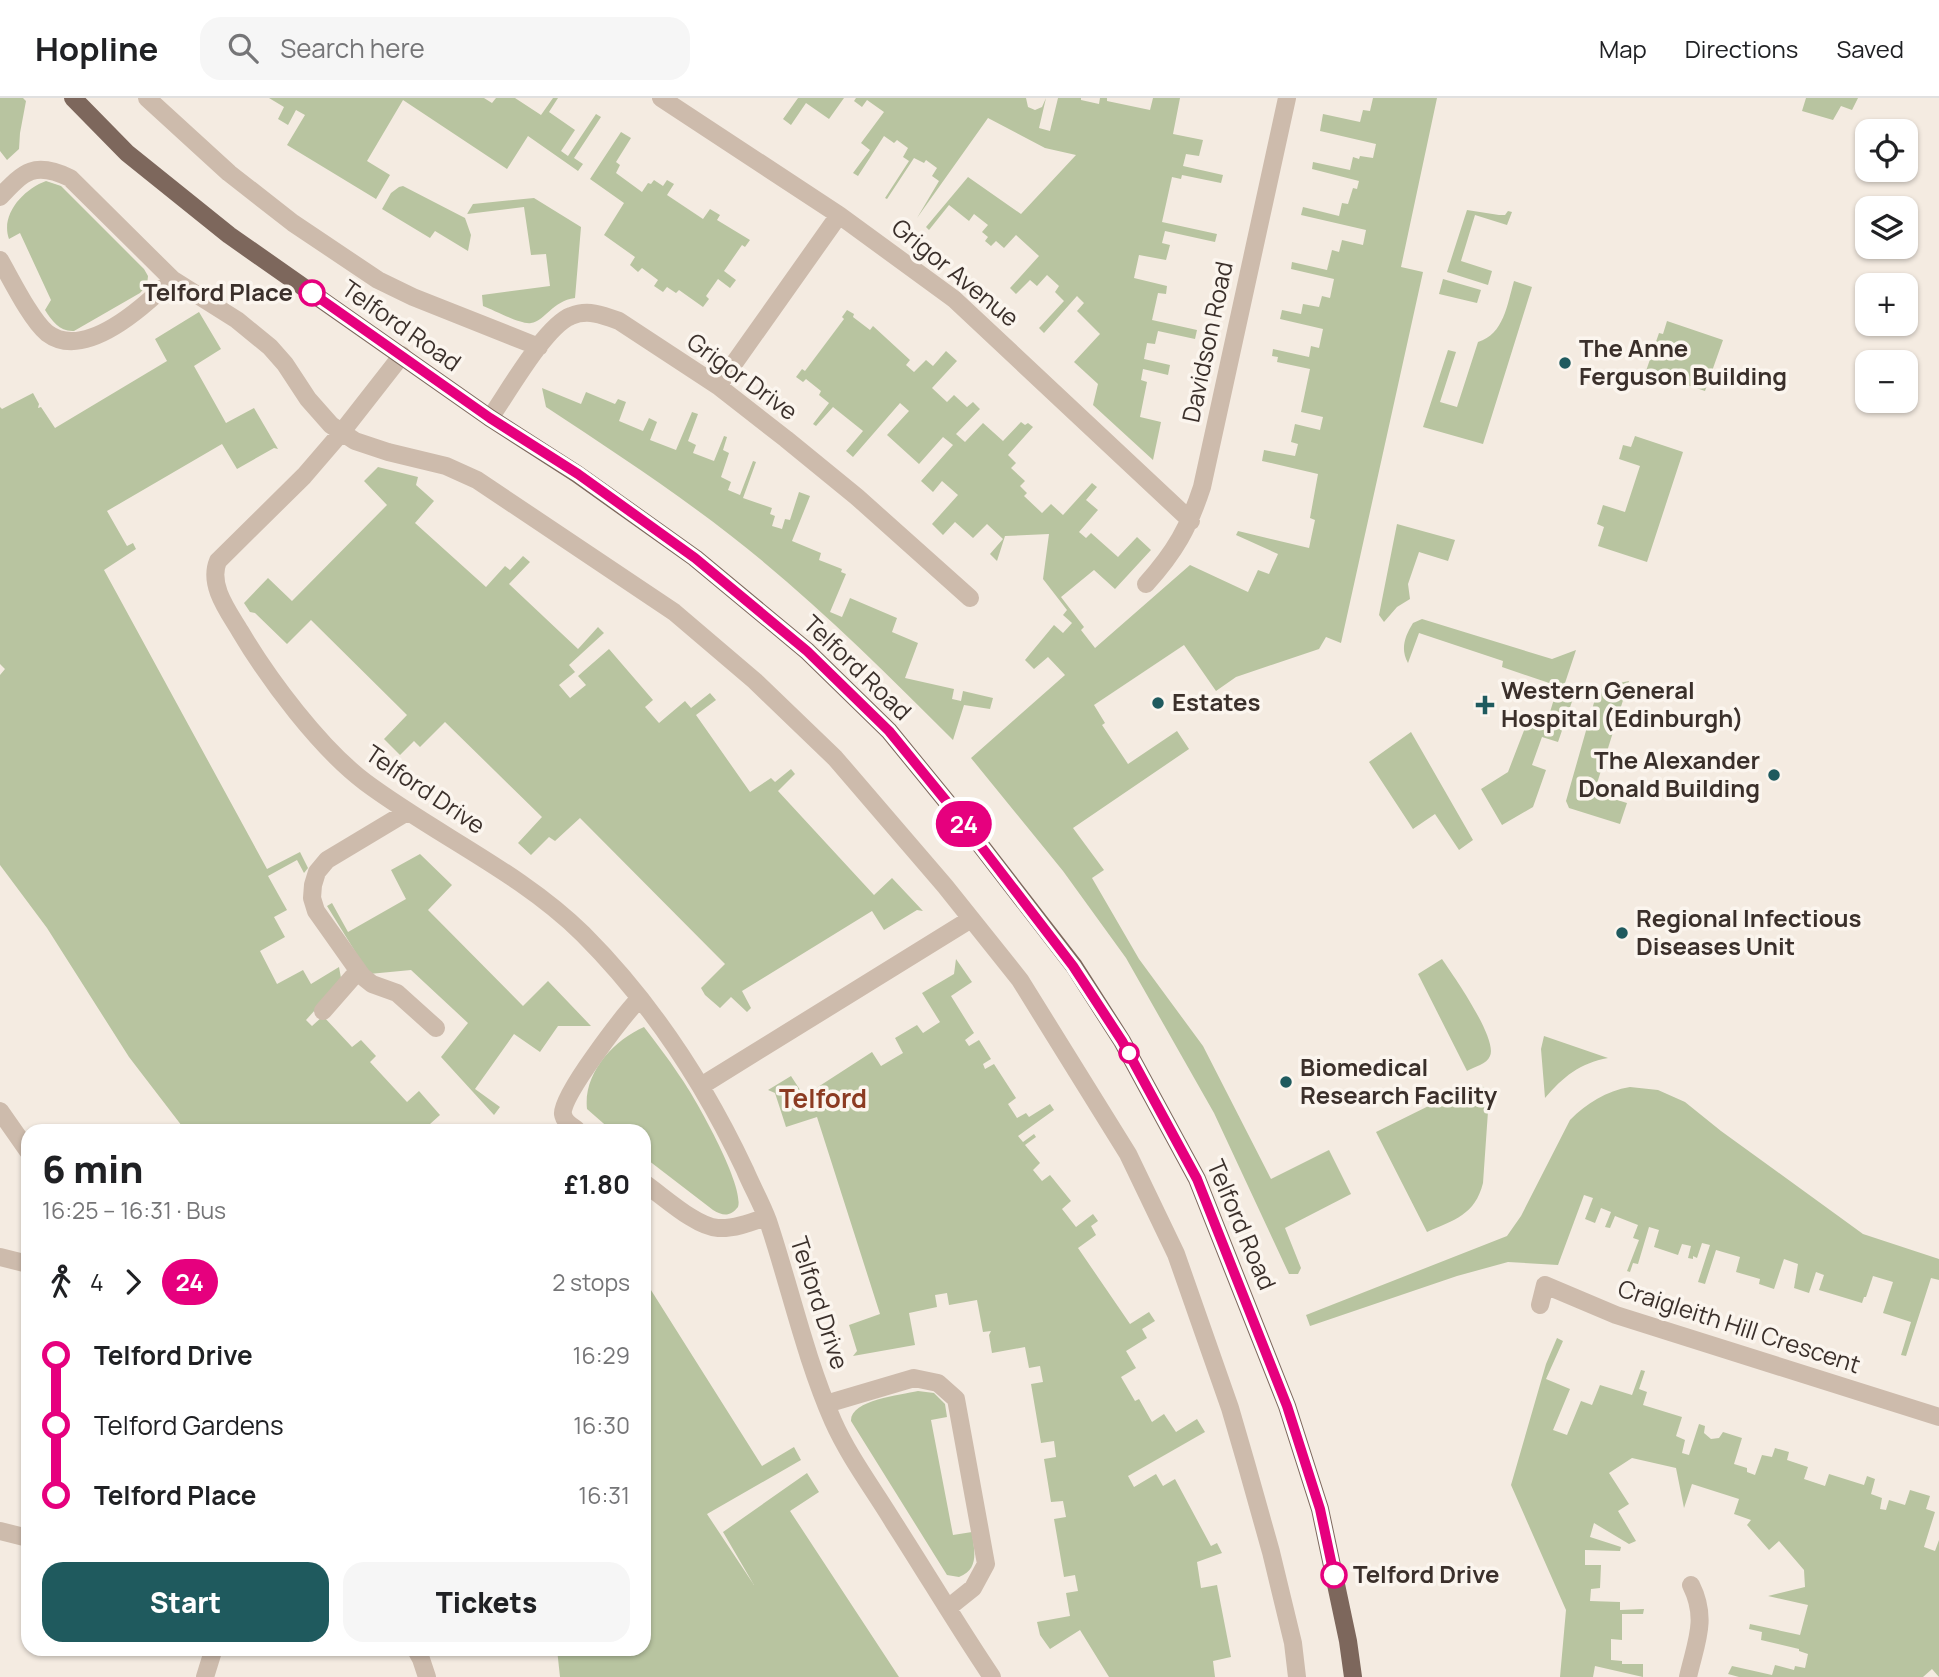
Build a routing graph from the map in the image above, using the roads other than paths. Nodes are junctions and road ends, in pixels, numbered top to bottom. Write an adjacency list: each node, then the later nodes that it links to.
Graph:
1 (73, 98): 10 (main road, Telford Road)
2 (147, 98): 9 (street, Telford Road)
3 (661, 98): 6 (street, Grigor Avenue)
4 (1287, 98): 14 (street, Davidson Road)
5 (0, 197): 8 (street)
6 (839, 215): 11 (street); 14 (street, Grigor Avenue)
7 (0, 260): 8 (street)
8 (172, 279): 13 (street)
9 (538, 348): 11 (street, Grigor Drive); 12 (street, Grigor Drive)
10 (402, 355): 12 (main road, Telford Road); 13 (street)
11 (718, 386): 16 (street, Grigor Drive)
12 (490, 418): 44 (main road, Telford Road)
13 (341, 433): 17 (street, Telford Drive); 18 (street)
14 (1191, 521): 15 (street, Davidson Road)
15 (1146, 584)
16 (970, 598)
17 (407, 812): 19 (street); 20 (street, Telford Drive)
18 (971, 919): 23 (street); 43 (street)
19 (358, 971): 21 (street); 22 (street)
20 (639, 999): 23 (street, Telford Drive); 25 (street)
21 (323, 1011)
22 (436, 1028)
23 (701, 1086): 28 (street, Telford Drive)
24 (0, 1111): 26 (street)
25 (570, 1124)
26 (21, 1141)
27 (651, 1188): 28 (street, Telford Drive)
28 (766, 1217): 32 (street, Telford Drive)
29 (0, 1257): 30 (street)
30 (21, 1262)
31 (1540, 1305): 33 (street, Craigleith Hill Crescent)
32 (826, 1404): 37 (street, Telford Drive); 37 (street, Telford Drive)
33 (1939, 1417)
34 (0, 1531): 35 (street)
35 (21, 1536)
36 (1690, 1585): 45 (street)
37 (948, 1608): 42 (street, Telford Drive)
38 (212, 1656): 40 (street)
39 (419, 1656): 41 (street)
40 (205, 1677)
41 (427, 1677)
42 (992, 1677)
43 (1297, 1677)
44 (1353, 1677)
45 (1688, 1677)

